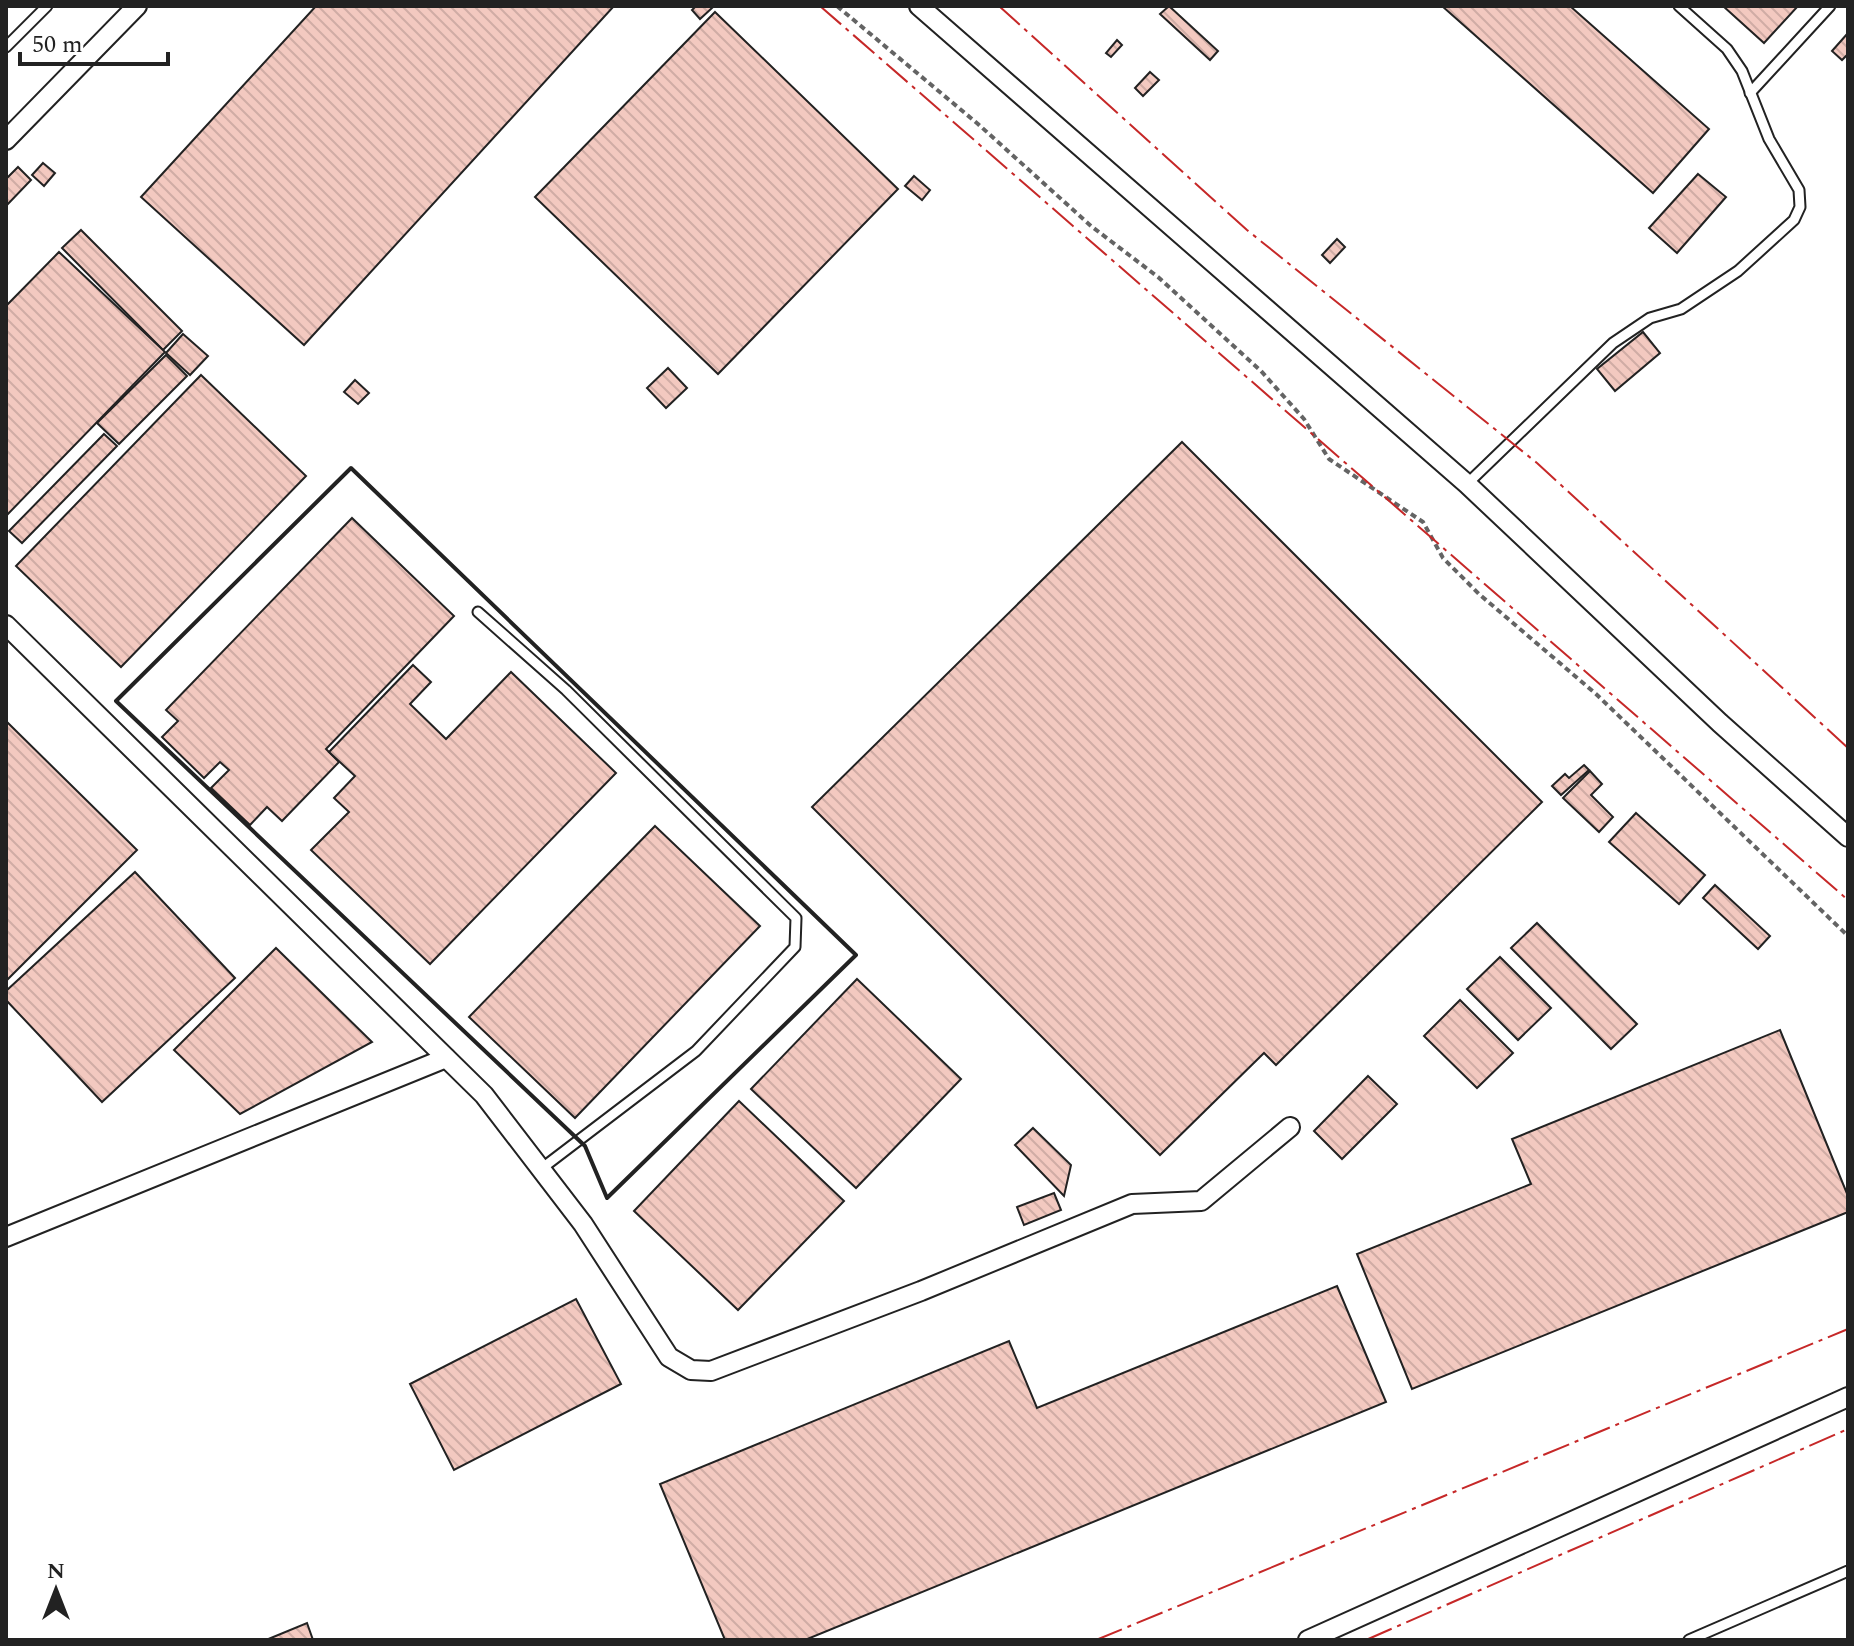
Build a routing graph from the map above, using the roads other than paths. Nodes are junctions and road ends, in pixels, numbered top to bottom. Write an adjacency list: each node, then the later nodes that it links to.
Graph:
1 (47, 6): 6 (lane)
2 (137, 6): 8 (street)
3 (919, 6): 9 (street)
4 (1679, 6): 7 (lane)
5 (1830, 6): 7 (lane)
6 (6, 47)
7 (1750, 93): 9 (lane)
8 (6, 140)
9 (1467, 484): 12 (street)
10 (478, 612): 15 (lane)
11 (6, 625): 13 (street)
12 (1848, 837)
13 (446, 1058): 15 (street); 16 (street)
14 (1290, 1127): 15 (street)
15 (541, 1169)
16 (6, 1237)
17 (1848, 1397): 19 (street)
18 (1848, 1571): 20 (lane)
19 (1308, 1640)
20 (1689, 1640)

